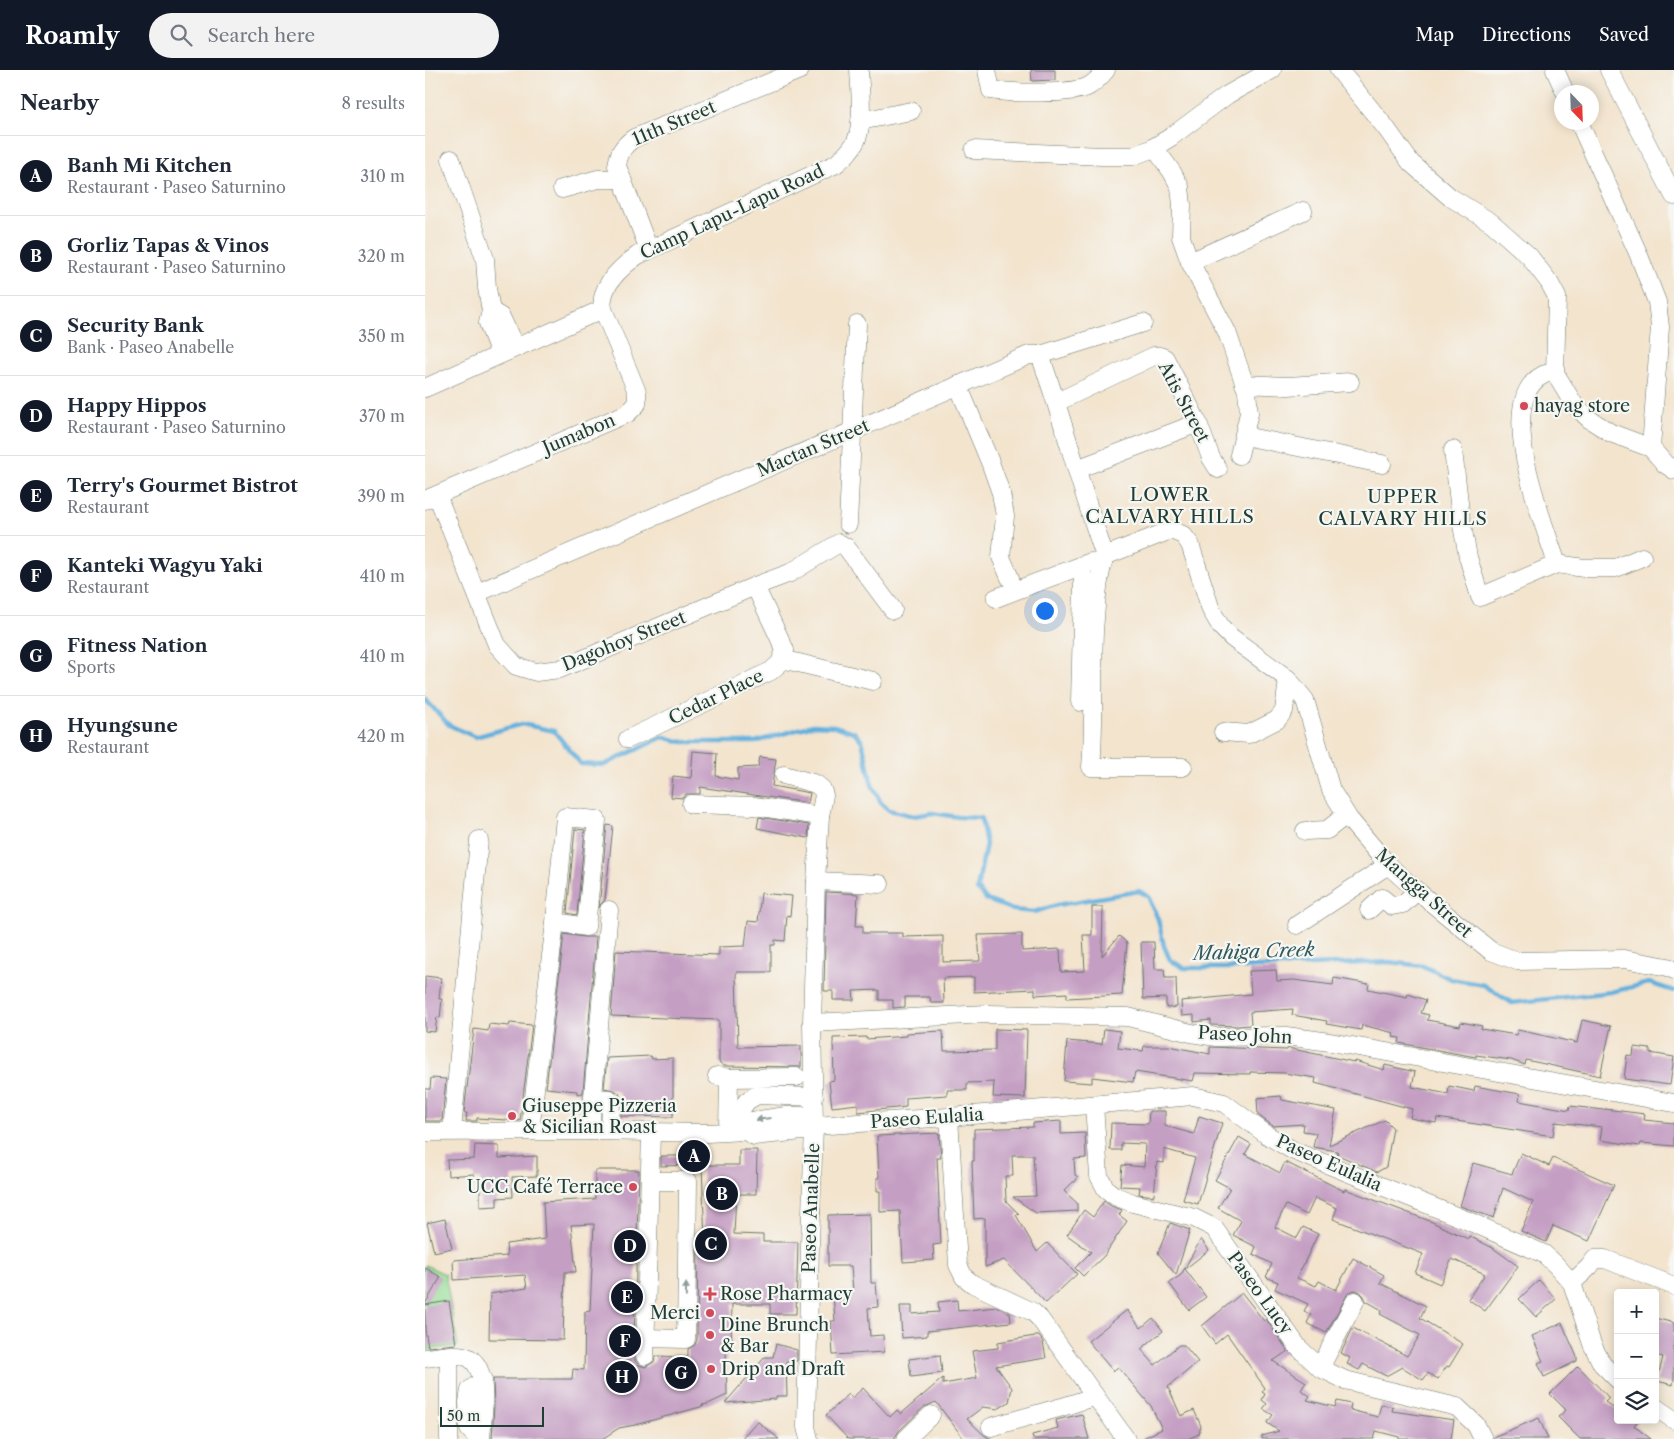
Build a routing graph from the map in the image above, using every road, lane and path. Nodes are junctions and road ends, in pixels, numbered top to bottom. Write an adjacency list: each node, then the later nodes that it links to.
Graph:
1 (801, 70): 16 (street, 11th Street)
2 (859, 70): 11 (street, Camp Lapu-Lapu Road)
3 (987, 70): 4 (street)
4 (1106, 70)
5 (1272, 70): 13 (street)
6 (1339, 70): 27 (street)
7 (1555, 70): 9 (street)
8 (1609, 70): 18 (street)
9 (1562, 85)
10 (911, 111): 11 (street)
11 (860, 120): 20 (street, Camp Lapu-Lapu Road)
12 (1583, 130): 36 (street)
13 (1154, 147): 14 (street); 21 (street)
14 (975, 150)
15 (451, 158): 25 (street)
16 (622, 179): 17 (street); 20 (street, 11th Street)
17 (562, 189)
18 (1674, 196)
19 (1303, 211): 21 (street)
20 (649, 250): 22 (street, Camp Lapu-Lapu Road)
21 (1190, 262): 29 (street)
22 (603, 309): 25 (street); 43 (street, Jumabon)
23 (1143, 323): 26 (street, Mactan Street)
24 (857, 324): 34 (street)
25 (507, 351): 31 (street)
26 (1040, 356): 30 (street, Mactan Street); 32 (street)
27 (1555, 372): 36 (street); 47 (street)
28 (1351, 382): 29 (street)
29 (1244, 384): 35 (street)
30 (958, 385): 34 (street, Mactan Street); 49 (street)
31 (425, 388)
32 (1057, 402): 33 (street, Atis Street); 40 (street)
33 (1198, 423): 40 (street); 41 (street, Atis Street)
34 (853, 430): 44 (street); 51 (street, Mactan Street)
35 (1244, 436): 38 (street); 39 (street)
36 (1651, 448): 42 (street)
37 (1453, 450): 47 (street)
38 (1239, 455)
39 (1382, 464)
40 (1077, 469): 45 (street)
41 (1218, 469)
42 (1674, 470)
43 (431, 497): 51 (street, Dagohoy Street)
44 (848, 524)
45 (1105, 556): 48 (street, Mangga Street); 55 (street, Mangga Street); 60 (street)
46 (1642, 558): 47 (street)
47 (1557, 564)
48 (1082, 566): 52 (street, Mangga Street); 57 (street)
49 (1010, 578)
50 (755, 586): 51 (street, Dagohoy Street); 53 (street, Dagohoy Street); 54 (street, Cedar Place)
51 (477, 593)
52 (996, 598)
53 (893, 610)
54 (783, 659): 56 (street); 59 (street, Cedar Place)
55 (1288, 678): 58 (street); 63 (street, Mangga Street)
56 (873, 681)
57 (1080, 702)
58 (1223, 732)
59 (628, 739)
60 (1183, 767)
61 (784, 775): 64 (street, Paseo Anabelle)
62 (691, 804): 64 (street)
63 (1346, 815): 65 (street); 67 (street, Mangga Street)
64 (820, 816): 68 (street, Paseo Anabelle)
65 (1305, 832)
66 (479, 840): 84 (street)
67 (1388, 865): 70 (street, Mangga Street); 74 (street)
68 (816, 880): 69 (street); 76 (street, Paseo Anabelle)
69 (880, 884)
70 (1417, 891): 72 (street); 75 (street, Mangga Street)
71 (609, 910): 79 (street)
72 (1369, 910)
73 (555, 922): 73 (street); 85 (street)
74 (1297, 925)
75 (1674, 970)
76 (812, 1023): 78 (street, Paseo Anabelle); 80 (street, Paseo John)
77 (797, 1077): 88 (street)
78 (814, 1096): 83 (street, Paseo Anabelle); 88 (street)
79 (593, 1098): 86 (street); 87 (street)
80 (1674, 1103)
81 (1094, 1105): 82 (street, Paseo Eulalia); 92 (street, Paseo Eulalia); 99 (street, Paseo Lucy)
82 (949, 1117): 83 (street, Paseo Eulalia); 101 (street)
83 (814, 1126): 88 (street, Paseo Eulalia); 108 (street, Paseo Anabelle)
84 (452, 1131): 85 (street, Paseo Eulalia); 89 (street, Paseo Eulalia)
85 (530, 1131): 86 (street, Paseo Eulalia)
86 (590, 1131): 87 (street, Paseo Eulalia)
87 (610, 1131): 90 (street, Paseo Eulalia)
88 (737, 1131): 90 (street, Paseo Eulalia)
89 (425, 1132)
90 (657, 1132): 91 (street)
91 (657, 1181): 95 (street); 95 (street, one-way to 91)
92 (1572, 1283): 93 (street); 100 (street, Paseo Eulalia)
93 (1674, 1286)
94 (1355, 1301): 99 (street)
95 (645, 1338): 97 (street)
96 (449, 1356): 98 (street); 106 (street); 107 (street)
97 (645, 1356)
98 (425, 1358)
99 (1320, 1368): 111 (street, Paseo Lucy)
100 (1617, 1379)
101 (1094, 1394): 105 (street); 110 (street)
102 (1659, 1410): 104 (street)
103 (931, 1415): 109 (street)
104 (1674, 1420)
105 (991, 1427)
106 (449, 1439)
107 (479, 1439)
108 (809, 1439)
109 (906, 1439)
110 (1126, 1439)
111 (1483, 1439)

